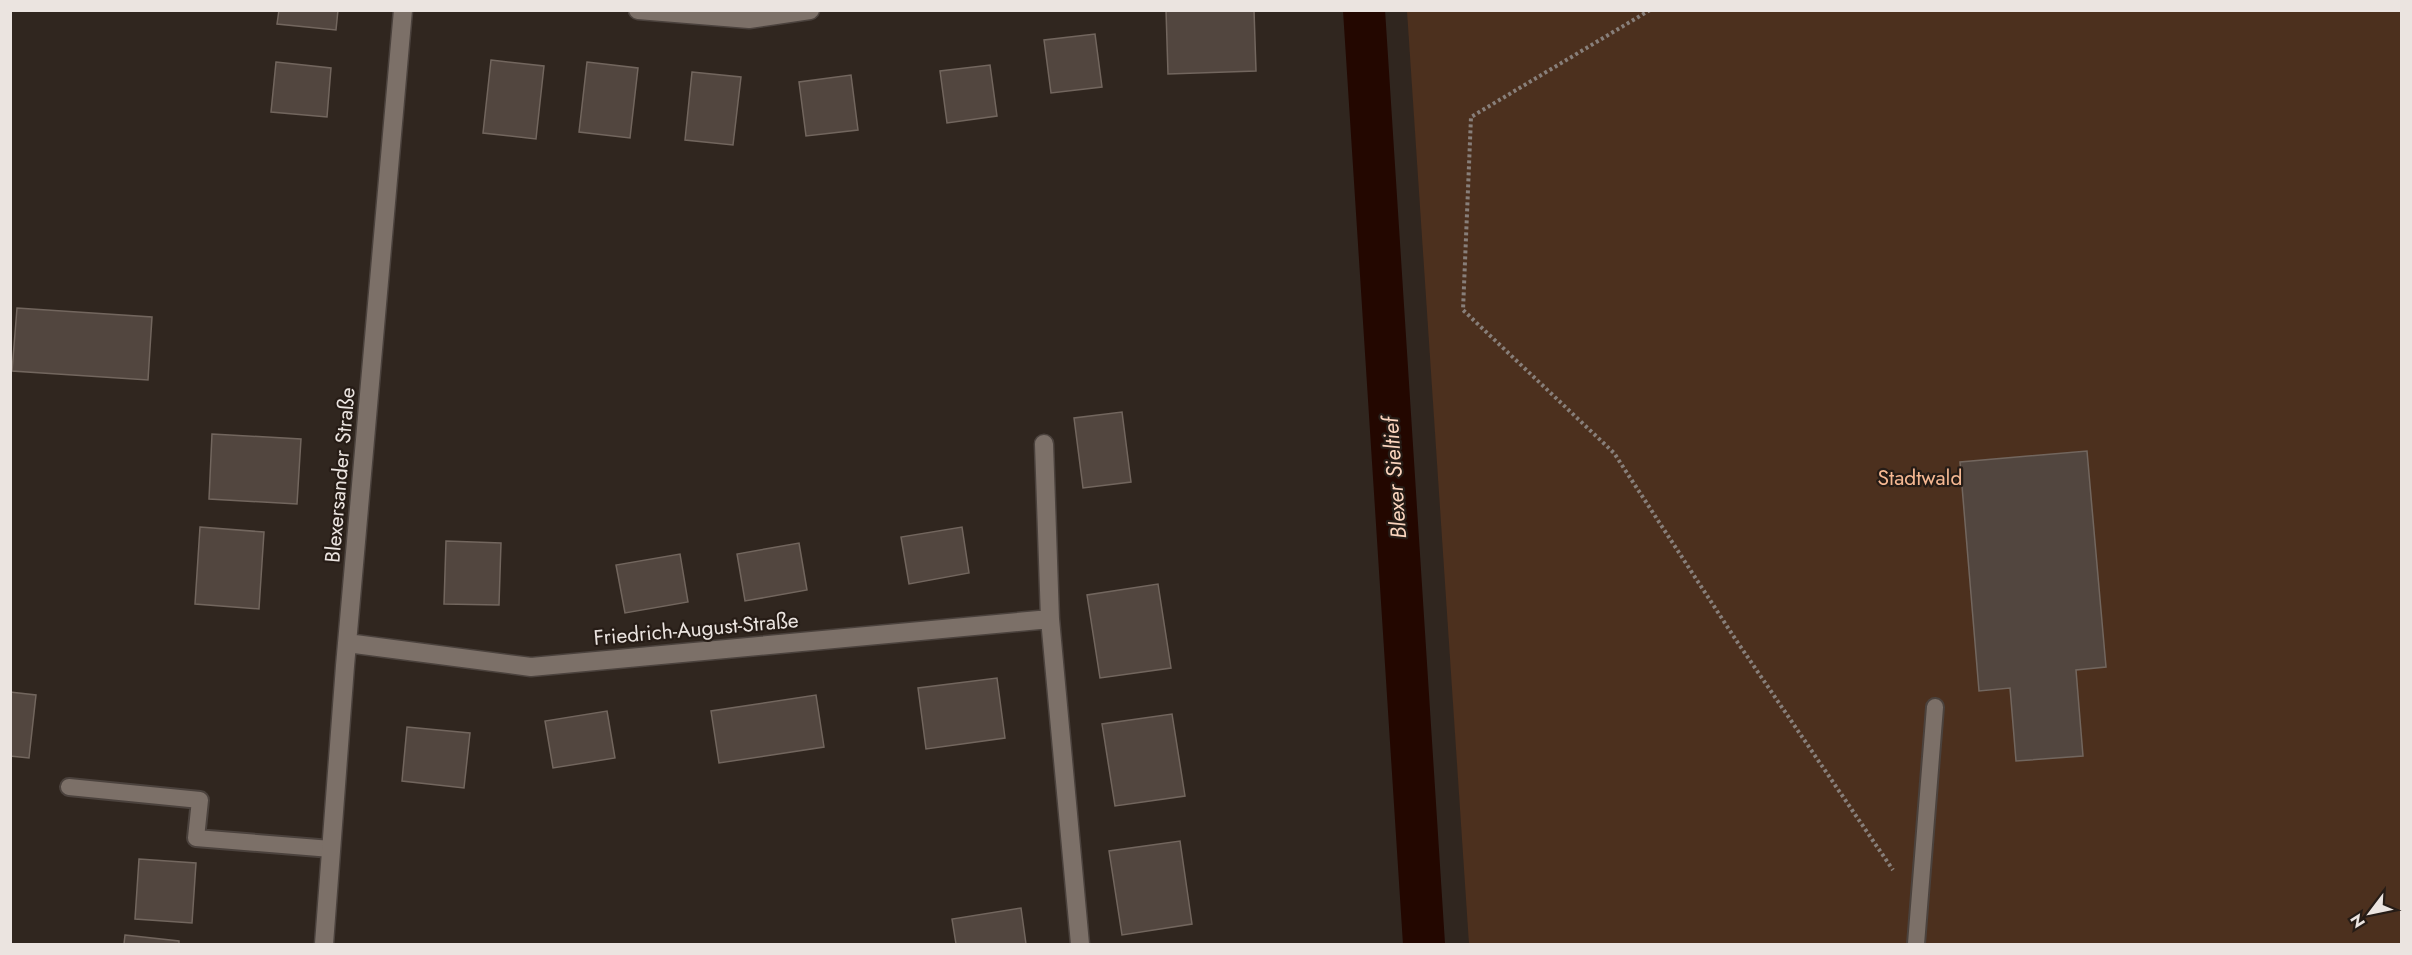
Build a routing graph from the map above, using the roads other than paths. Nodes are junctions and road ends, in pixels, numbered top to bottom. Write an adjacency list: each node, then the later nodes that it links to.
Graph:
1 (404, 10): 6 (street, Blexersander Straße)
2 (639, 10): 3 (street)
3 (810, 10)
4 (1044, 444): 5 (street)
5 (1050, 619): 6 (street, Friedrich-August-Straße); 11 (street)
6 (347, 643): 9 (street, Blexersander Straße)
7 (1935, 707): 12 (lane)
8 (69, 787): 9 (lane)
9 (331, 849): 10 (street, Blexersander Straße)
10 (324, 945)
11 (1080, 945)
12 (1916, 945)

